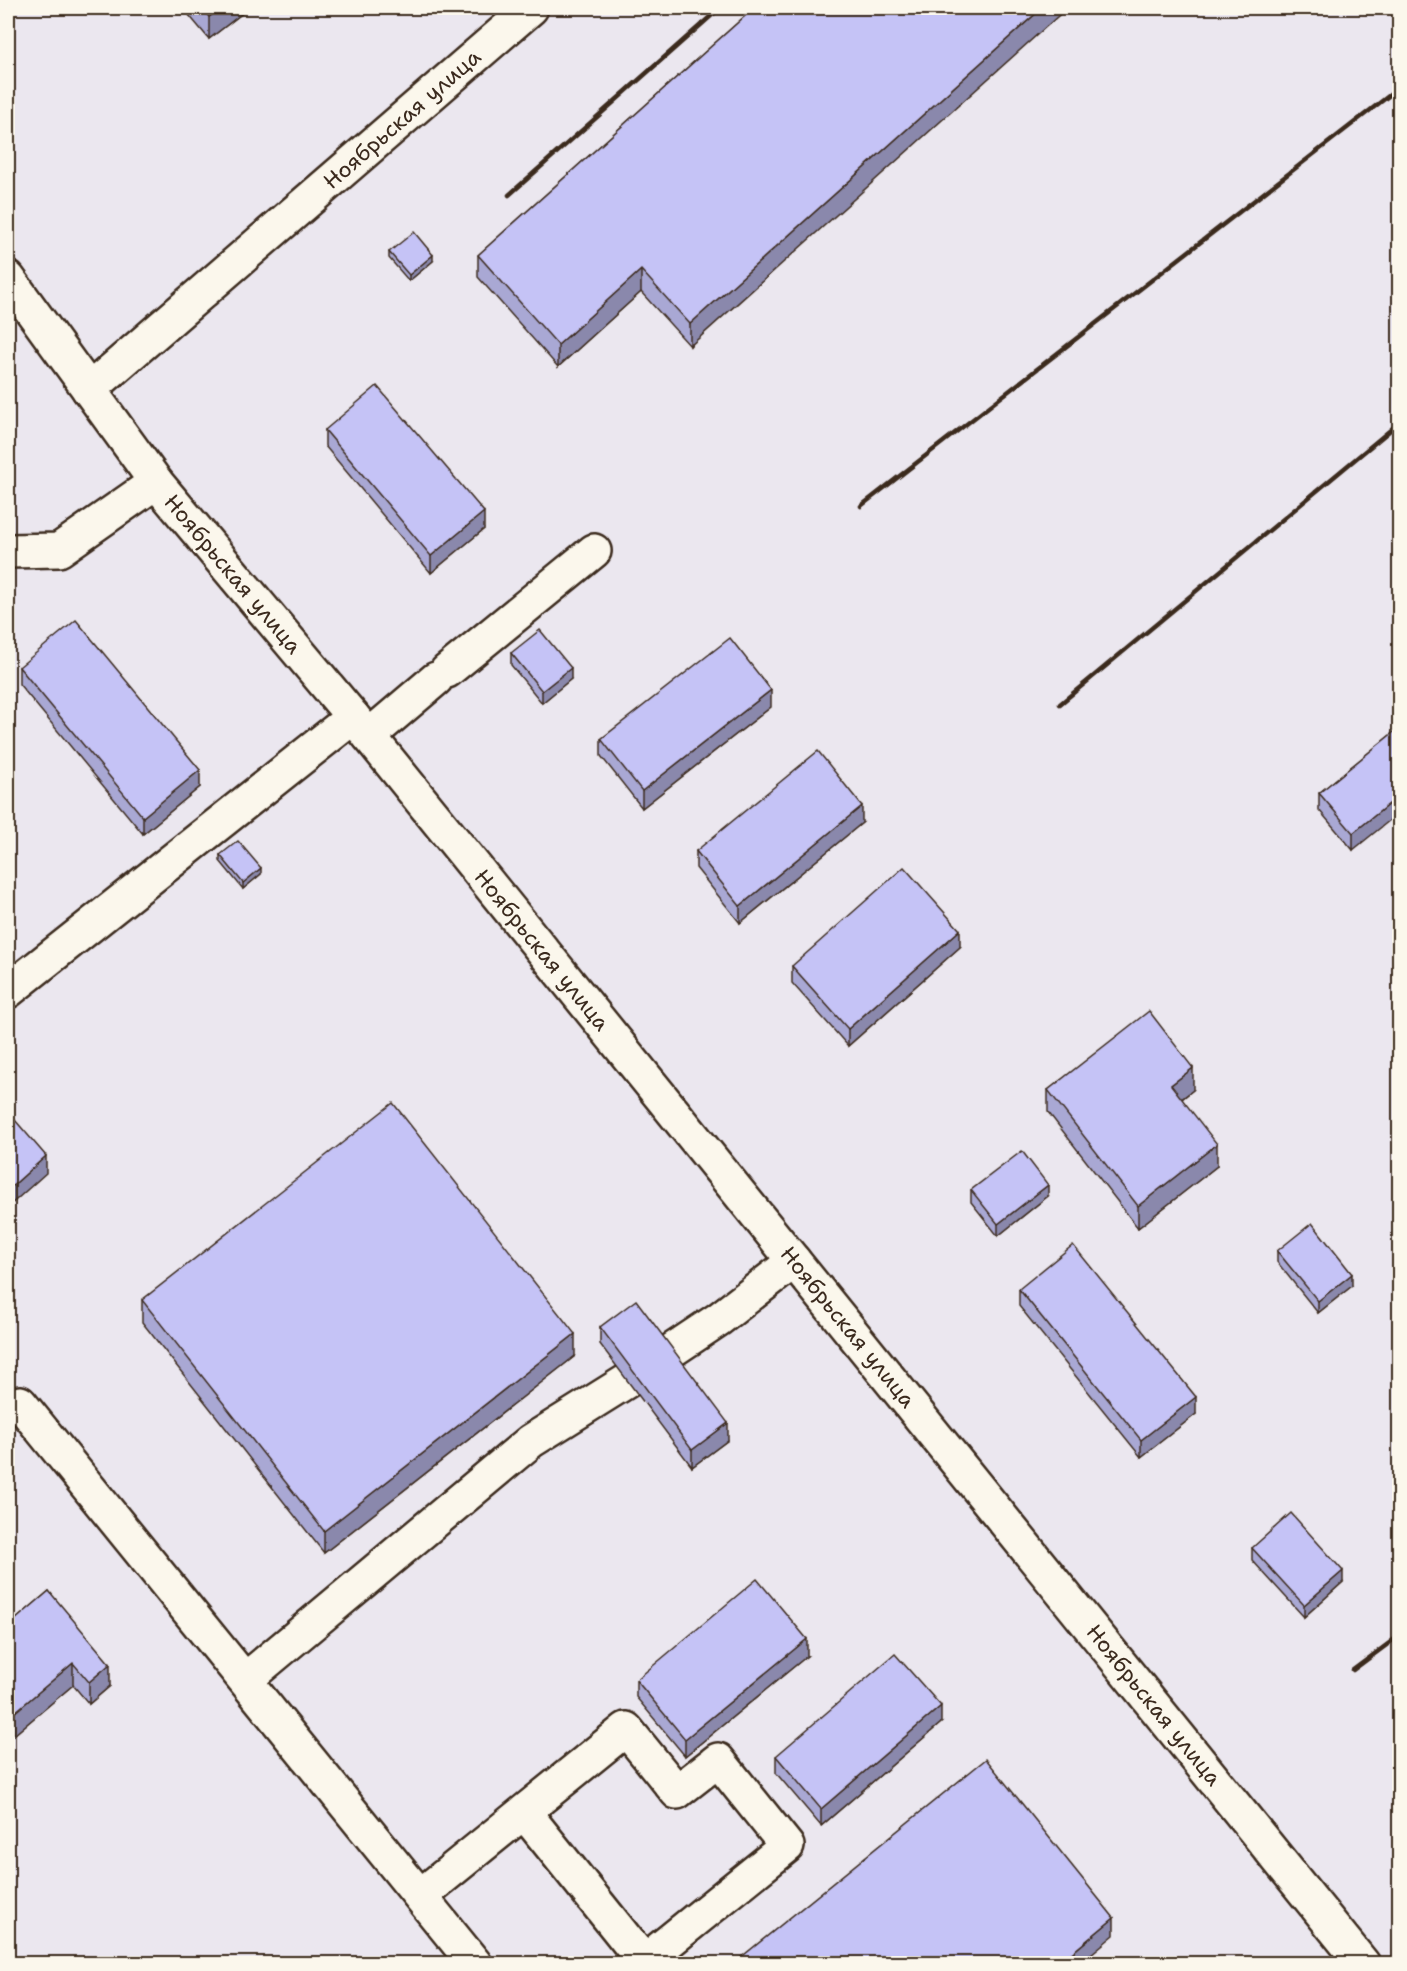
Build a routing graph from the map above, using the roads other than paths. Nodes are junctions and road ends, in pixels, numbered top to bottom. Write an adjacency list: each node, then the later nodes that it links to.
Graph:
1 (531, 8): 3 (main road, Ноябрьская улица)
2 (8, 278): 3 (main road)
3 (89, 390): 4 (main road, Ноябрьская улица)
4 (156, 482): 5 (main road); 7 (main road, Ноябрьская улица)
5 (8, 551)
6 (594, 551): 7 (main road)
7 (361, 727): 8 (main road); 9 (main road, Ноябрьская улица)
8 (8, 991)
9 (794, 1261): 10 (main road); 18 (main road, Ноябрьская улица)
10 (665, 1355)
11 (627, 1381): 13 (main road)
12 (20, 1403): 13 (main road)
13 (245, 1680): 15 (main road)
14 (524, 1812): 15 (main road); 16 (main road); 16 (main road)
15 (420, 1896): 17 (main road)
16 (644, 1963)
17 (475, 1964)
18 (1363, 1964)

